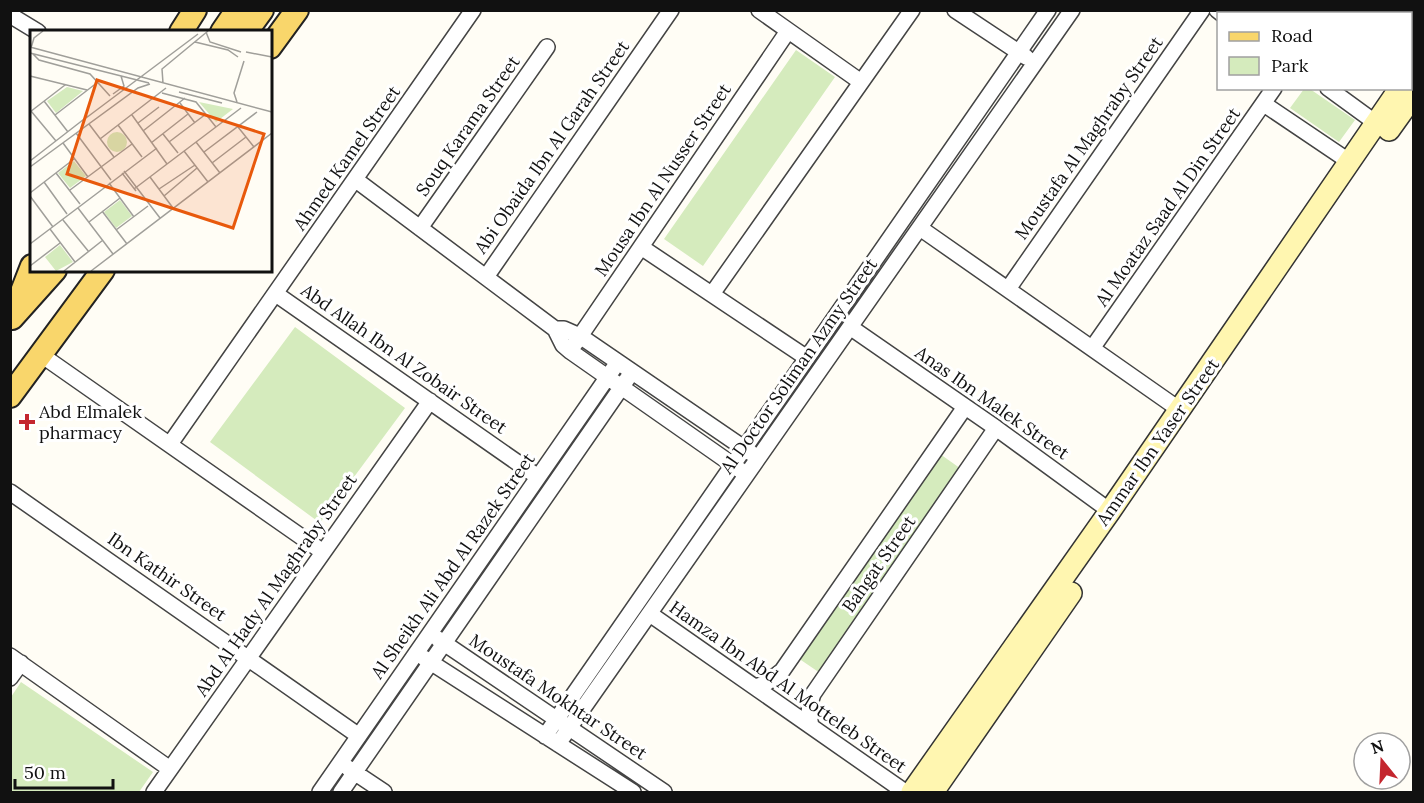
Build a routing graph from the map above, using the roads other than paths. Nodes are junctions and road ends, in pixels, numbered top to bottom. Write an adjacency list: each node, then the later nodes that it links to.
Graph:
1 (195, 10): 15 (main road)
2 (237, 10): 16 (main road)
3 (262, 10): 17 (main road)
4 (297, 10): 19 (main road)
5 (473, 10): 31 (street, Ahmed Kamel Street)
6 (671, 10): 37 (street, Abi Obaida Ibn Al Garah Street)
7 (759, 10): 18 (street)
8 (912, 10): 23 (street)
9 (956, 10): 21 (street)
10 (1048, 10): 21 (street, Al Doctor Soliman Azmy Street)
11 (1072, 10): 22 (street, Al Doctor Soliman Azmy Street)
12 (1202, 10): 39 (street, Moustafa Al Maghraby Street)
13 (10, 15): 14 (street)
14 (35, 30)
15 (182, 30)
16 (223, 30)
17 (247, 30)
18 (788, 31): 23 (street); 34 (street, Mousa Ibn Al Nusser Street)
19 (272, 43)
20 (547, 47): 32 (street, Souq Karama Street)
21 (1019, 52): 22 (street); 49 (street, Al Doctor Soliman Azmy Street)
22 (1035, 63): 33 (street, Al Doctor Soliman Azmy Street)
23 (861, 82): 41 (street)
24 (1274, 90): 28 (street, Al Moataz Saad Al Din Street)
25 (1331, 90): 29 (street)
26 (1399, 90): 29 (street, Ammar Ibn Yaser Street)
27 (1413, 95): 94 (street, Ammar Ibn Yaser Street)
28 (1264, 104): 30 (street); 46 (street, Al Moataz Saad Al Din Street)
29 (1376, 123): 30 (street, Ammar Ibn Yaser Street)
30 (1350, 162): 57 (street, Ammar Ibn Yaser Street)
31 (356, 180): 32 (street); 40 (street, Ahmed Kamel Street)
32 (420, 228): 37 (street)
33 (920, 228): 39 (street); 43 (street, Al Doctor Soliman Azmy Street)
34 (641, 247): 41 (street); 45 (street, Mousa Ibn Al Nusser Street)
35 (30, 271): 42 (main road)
36 (54, 272): 42 (main road)
37 (486, 277): 44 (street)
38 (91, 279): 48 (main road)
39 (1008, 289): 46 (street)
40 (276, 294): 55 (street, Abd Allah Ibn Al Zobair Street); 59 (street, Ahmed Kamel Street)
41 (712, 294): 49 (street)
42 (11, 319)
43 (850, 327): 56 (street, Anas Ibn Malek Street); 61 (street, Al Doctor Soliman Azmy Street)
44 (555, 329): 45 (street); 47 (street)
45 (580, 336): 47 (street, Mousa Ibn Al Nusser Street); 50 (street)
46 (1093, 347): 57 (street)
47 (570, 351): 52 (street)
48 (40, 354): 54 (main road); 59 (street)
49 (807, 358): 60 (street, Al Doctor Soliman Azmy Street)
50 (618, 362): 51 (street); 52 (street, Al Sheikh Ali Abd Al Razek Street)
51 (633, 372): 53 (street, Al Sheikh Ali Abd Al Razek Street); 60 (street)
52 (606, 378): 53 (street); 64 (street, Al Sheikh Ali Abd Al Razek Street)
53 (621, 388): 62 (street); 70 (street, Al Sheikh Ali Abd Al Razek Street)
54 (10, 396)
55 (430, 401): 64 (street, Abd Allah Ibn Al Zobair Street); 67 (street, Abd Al Hady Al Maghraby Street)
56 (965, 407): 58 (street, Anas Ibn Malek Street); 76 (street, Bahgat Street)
57 (1180, 410): 66 (street, Ammar Ibn Yaser Street)
58 (996, 428): 66 (street, Anas Ibn Malek Street); 78 (street, Bahgat Street)
59 (170, 444): 67 (street)
60 (744, 449): 61 (street); 62 (street, Al Doctor Soliman Azmy Street)
61 (758, 459): 63 (street, Al Doctor Soliman Azmy Street)
62 (733, 465): 63 (street); 77 (street, Al Doctor Soliman Azmy Street)
63 (747, 475): 68 (street, Al Doctor Soliman Azmy Street)
64 (538, 477): 69 (street, Al Sheikh Ali Abd Al Razek Street)
65 (10, 492): 72 (street, Ibn Kathir Street)
66 (1110, 511): 93 (street, Ammar Ibn Yaser Street)
67 (323, 552): 72 (street, Abd Al Hady Al Maghraby Street)
68 (650, 614): 76 (street, Hamza Ibn Abd Al Motteleb Street); 79 (street, Al Doctor Soliman Azmy Street)
69 (430, 633): 70 (street, Moustafa Mokhtar Street); 71 (street, Al Sheikh Ali Abd Al Razek Street)
70 (445, 643): 74 (street, Al Sheikh Ali Abd Al Razek Street); 77 (street, Moustafa Mokhtar Street)
71 (417, 653): 74 (street, Moustafa Mokhtar Street); 80 (street, Al Sheikh Ali Abd Al Razek Street)
72 (248, 658): 80 (street, Ibn Kathir Street); 84 (street, Abd Al Hady Al Maghraby Street)
73 (16, 660): 75 (street); 84 (street)
74 (431, 663): 81 (street, Moustafa Mokhtar Street); 85 (street, Al Sheikh Ali Abd Al Razek Street)
75 (10, 678)
76 (755, 687): 78 (street, Hamza Ibn Abd Al Motteleb Street)
77 (557, 718): 79 (street, Moustafa Mokhtar Street); 81 (street, Al Doctor Soliman Azmy Street)
78 (811, 726): 92 (street, Hamza Ibn Abd Al Motteleb Street)
79 (570, 727): 82 (street, Al Doctor Soliman Azmy Street); 91 (street, Moustafa Mokhtar Street)
80 (359, 736): 83 (street, Al Sheikh Ali Abd Al Razek Street)
81 (545, 736): 82 (street, Moustafa Mokhtar Street)
82 (558, 744): 90 (street, Moustafa Mokhtar Street)
83 (341, 762): 85 (street); 87 (street, Al Sheikh Ali Abd Al Razek Street)
84 (170, 769): 86 (street, Abd Al Hady Al Maghraby Street)
85 (355, 772): 88 (street, Al Sheikh Ali Abd Al Razek Street); 89 (street)
86 (153, 792)
87 (320, 792)
88 (341, 792)
89 (384, 792)
90 (633, 792)
91 (664, 792)
92 (905, 792)
93 (912, 792)
94 (933, 792)

